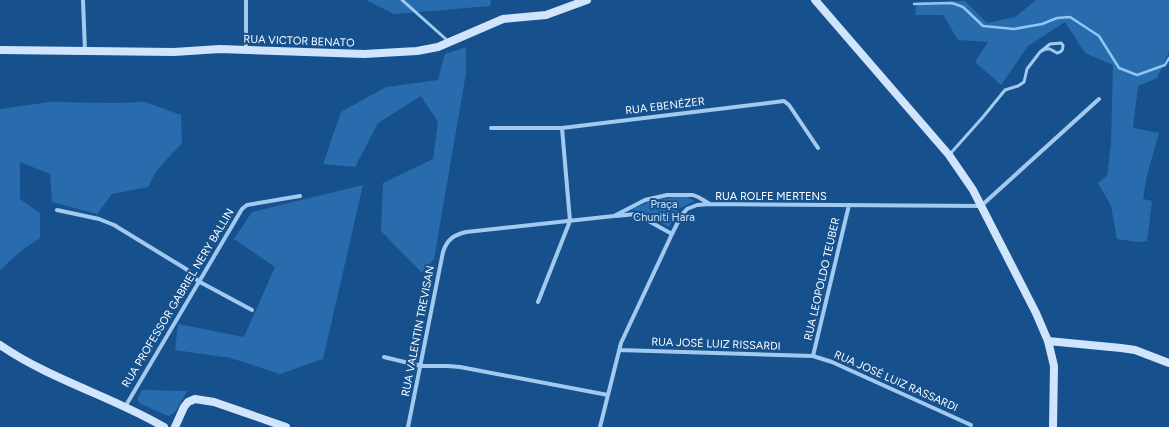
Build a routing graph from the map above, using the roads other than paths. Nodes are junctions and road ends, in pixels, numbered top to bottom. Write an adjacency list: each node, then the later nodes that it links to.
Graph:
1 (82, 0): 9 (street)
2 (246, 0): 8 (street)
3 (402, 0): 6 (lane)
4 (587, 0): 6 (street, RUA VICTOR BENATO)
5 (815, 0): 15 (street)
6 (449, 42): 8 (street, RUA VICTOR BENATO)
7 (0, 50): 9 (street, RUA VICTOR BENATO)
8 (246, 50): 9 (street, RUA VICTOR BENATO)
9 (85, 51)
10 (1040, 52): 10 (lane); 15 (lane)
11 (1099, 100): 19 (street)
12 (490, 128): 13 (street, RUA EBENÉZER)
13 (562, 128): 14 (street, RUA EBENÉZER); 22 (street)
14 (818, 148)
15 (949, 155): 19 (street)
16 (300, 196): 25 (street, RUA PROFESSOR GABRIEL NERY BALLIN)
17 (710, 204): 18 (street, RUA ROLFE MERTENS); 21 (street, RUA ROLFE MERTENS); 23 (street)
18 (849, 205): 19 (street, RUA ROLFE MERTENS); 31 (street, RUA LEOPOLDO TEUBER)
19 (982, 206): 28 (street)
20 (57, 210): 25 (street)
21 (614, 216): 22 (street, RUA ROLFE MERTENS); 23 (street)
22 (570, 221): 24 (street, RUA ROLFE MERTENS); 26 (street)
23 (672, 234): 30 (street)
24 (450, 239): 34 (street, RUA VALENTIN TREVISAN)
25 (198, 281): 27 (street); 36 (street, RUA PROFESSOR GABRIEL NERY BALLIN)
26 (538, 302)
27 (252, 310)
28 (1048, 341): 33 (street); 43 (street)
29 (0, 344): 36 (street)
30 (619, 350): 31 (street, RUA JOSÉ LUIZ RISSARDI); 35 (street)
31 (813, 356): 37 (street, RUA JOSÉ LUIZ RASSARDI)
32 (384, 358): 34 (street)
33 (1169, 363)
34 (420, 366): 35 (street); 41 (street, RUA VALENTIN TREVISAN)
35 (608, 395): 42 (street)
36 (124, 407): 38 (street)
37 (971, 425)
38 (164, 427)
39 (175, 427): 40 (street)
40 (286, 427)
41 (408, 427)
42 (600, 427)
43 (1054, 427)

